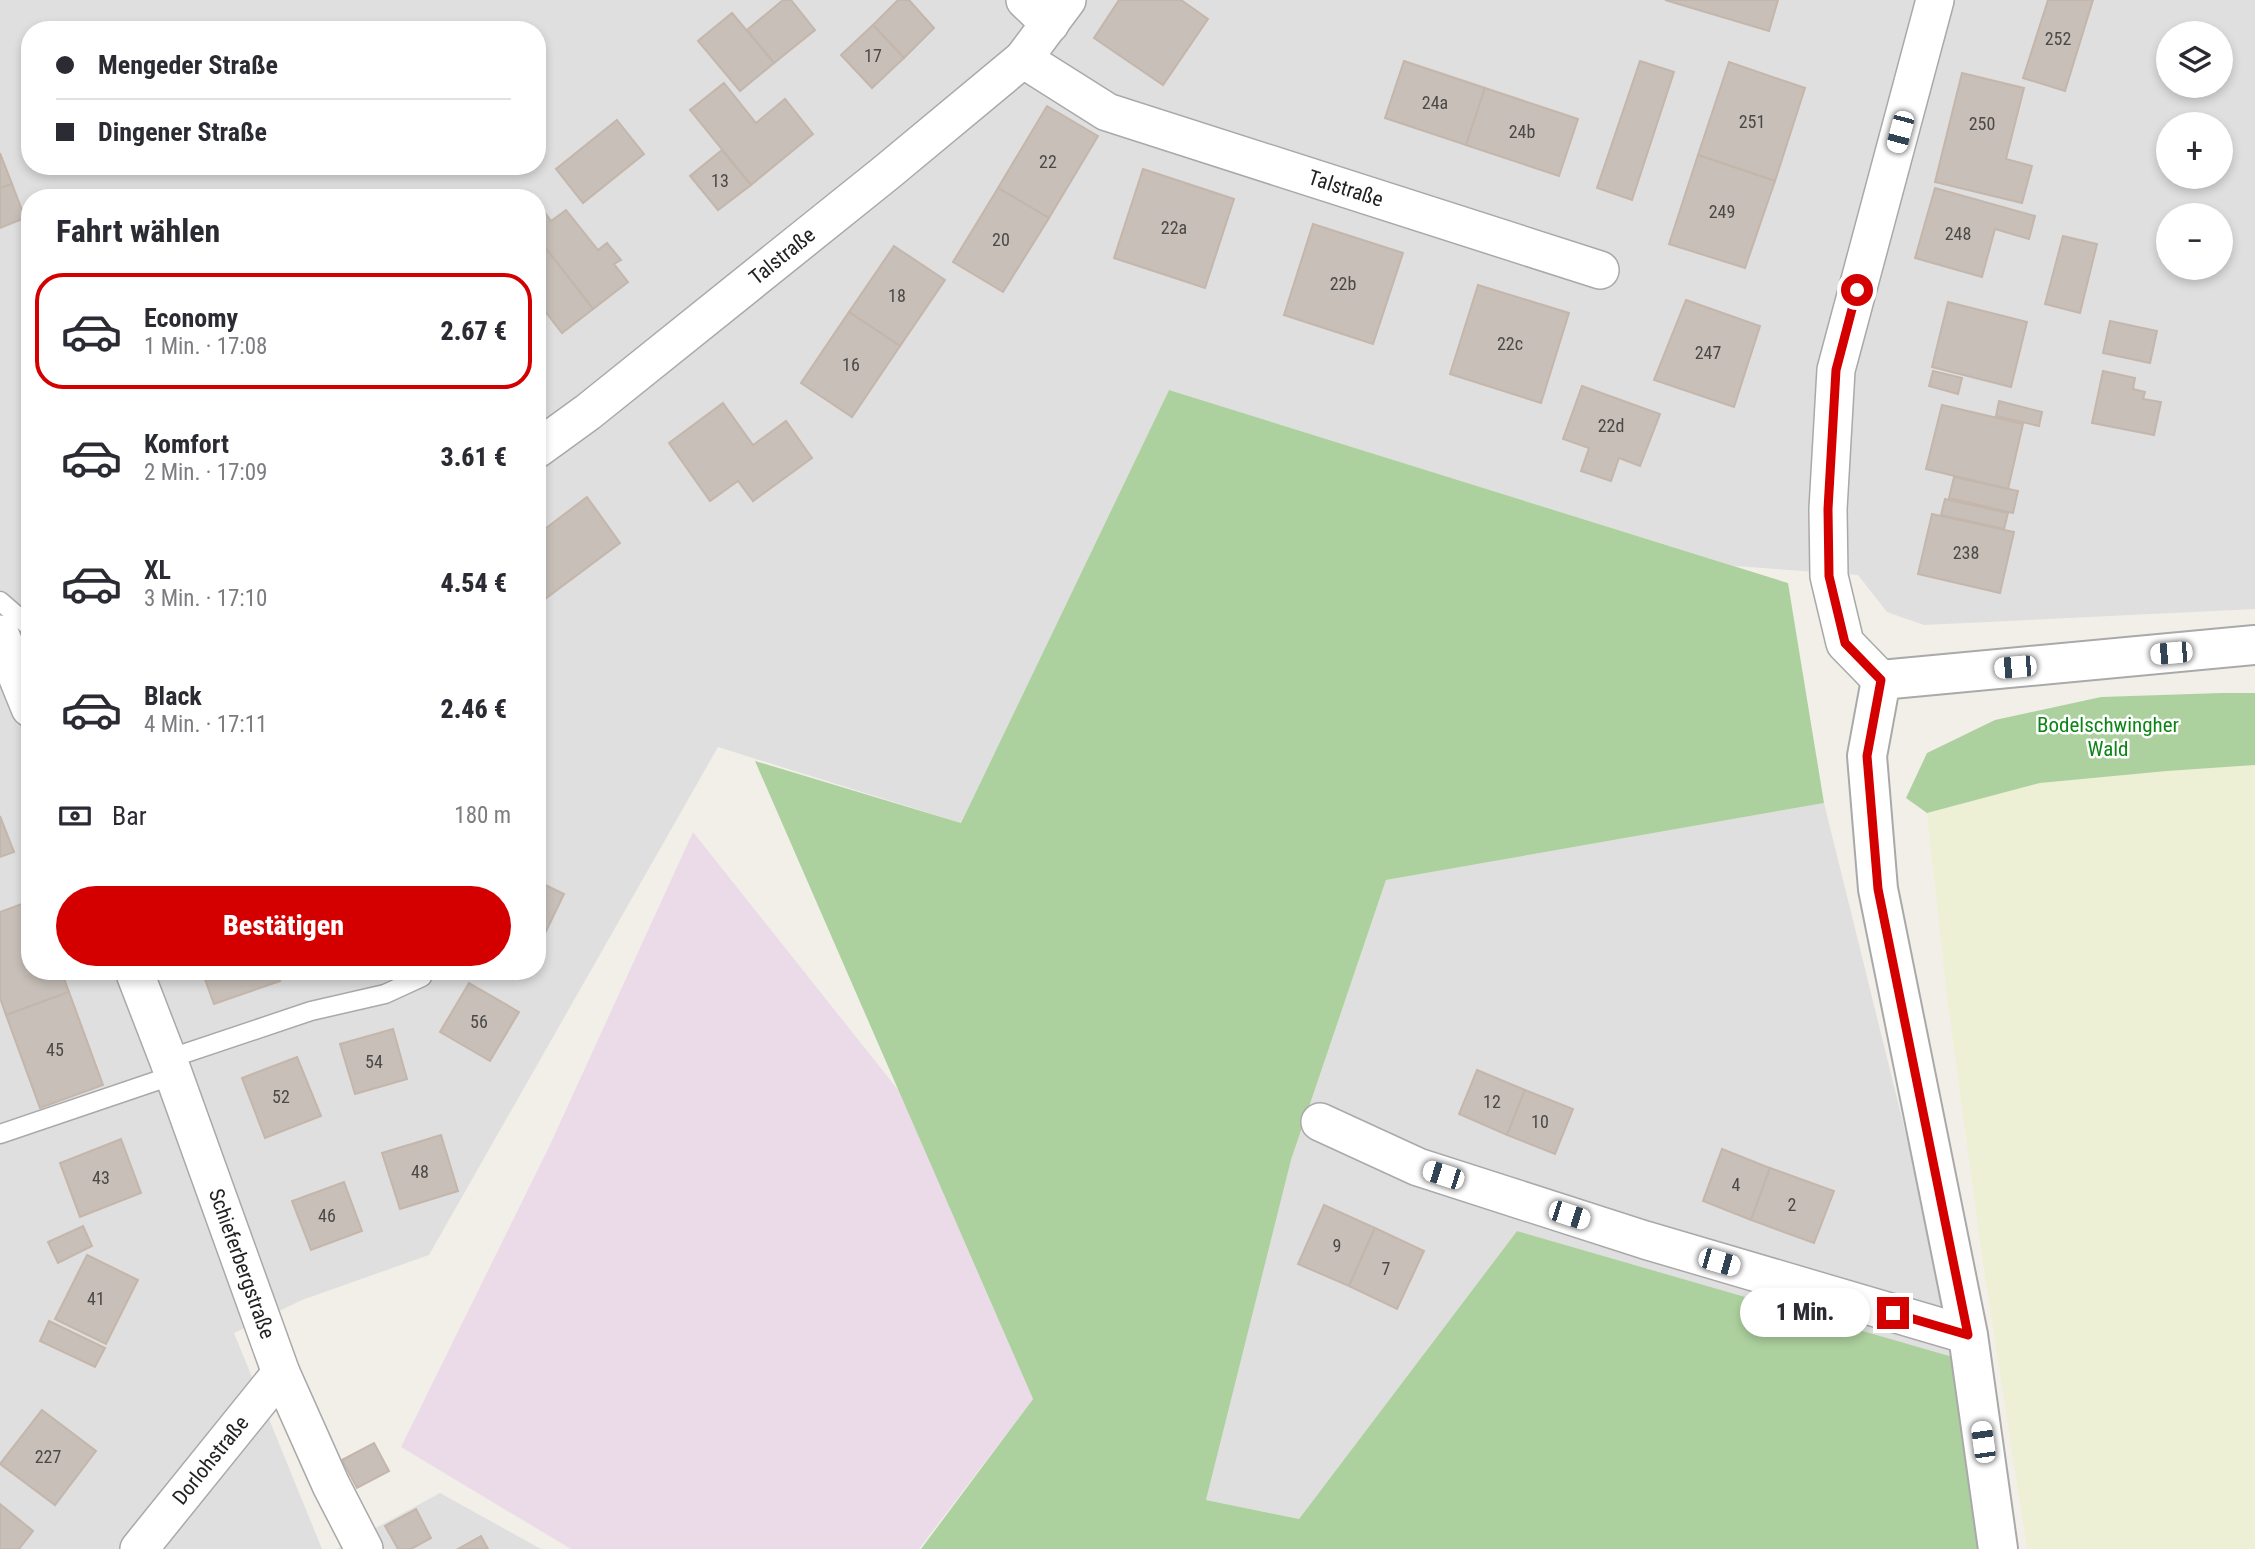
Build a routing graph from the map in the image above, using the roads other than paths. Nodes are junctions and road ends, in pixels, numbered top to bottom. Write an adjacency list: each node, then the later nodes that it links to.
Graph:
1 (1935, 0): 10 (street)
2 (1047, 8): 3 (street, Talstraße)
3 (1023, 59): 4 (street, Talstraße); 5 (street, Talstraße)
4 (1600, 270)
5 (546, 442)
6 (0, 601): 7 (lane)
7 (21, 620)
8 (0, 634): 11 (street)
9 (2255, 645): 10 (street)
10 (1881, 680): 17 (street)
11 (17, 694)
12 (137, 980): 14 (street, Schieferbergstraße)
13 (415, 980): 14 (lane)
14 (171, 1067): 16 (lane); 18 (street, Schieferbergstraße)
15 (1320, 1122): 17 (street)
16 (0, 1134)
17 (1968, 1335): 21 (street)
18 (281, 1373): 19 (street, Dorlohstraße); 20 (street, Schieferbergstraße)
19 (139, 1549)
20 (364, 1549)
21 (1998, 1549)

